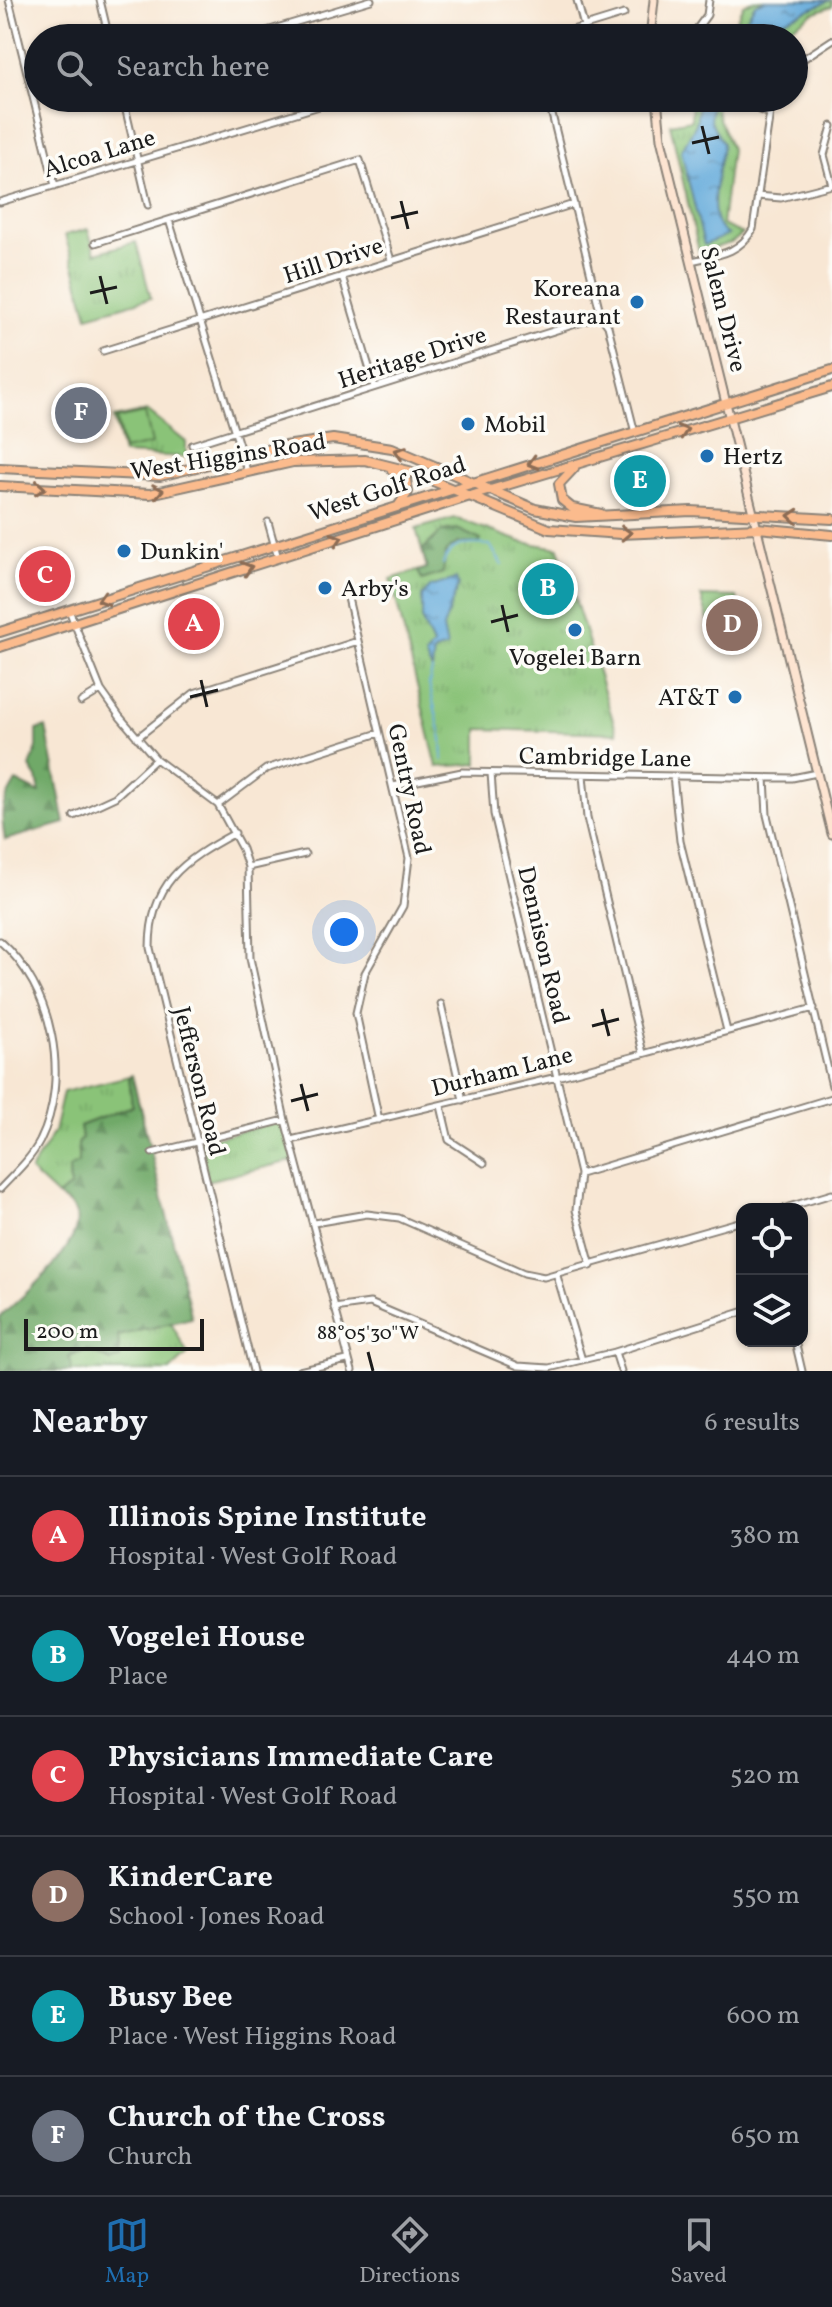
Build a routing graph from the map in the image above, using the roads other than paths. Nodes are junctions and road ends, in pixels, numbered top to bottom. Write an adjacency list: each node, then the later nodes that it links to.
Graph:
1 (9, 0): 16 (street)
2 (100, 0): 8 (street)
3 (371, 0): 9 (street)
4 (577, 0): 10 (street)
5 (654, 0): 12 (street)
6 (709, 0): 13 (street)
7 (624, 14): 11 (street)
8 (106, 24)
9 (290, 24)
10 (583, 24)
11 (593, 24)
12 (651, 24)
13 (700, 24)
14 (832, 40): 15 (street)
15 (808, 56)
16 (24, 61)
17 (37, 112): 27 (street)
18 (126, 112): 25 (street)
19 (299, 112): 25 (street, Alcoa Lane)
20 (551, 112): 30 (street)
21 (659, 112): 35 (street, Salem Drive)
22 (765, 112): 23 (street)
23 (768, 113): 28 (street)
24 (832, 126): 26 (street)
25 (138, 160): 27 (street, Alcoa Lane); 31 (street)
26 (832, 185): 28 (street)
27 (55, 186): 29 (street, Alcoa Lane)
28 (757, 196): 35 (street)
29 (0, 202)
30 (574, 204): 34 (street, Hill Drive); 37 (street)
31 (148, 205)
32 (169, 220): 33 (street); 34 (street); 38 (street)
33 (95, 243)
34 (391, 260): 36 (street, Hill Drive)
35 (691, 261): 43 (street, Salem Drive)
36 (342, 276): 38 (street, Hill Drive); 41 (street)
37 (601, 316): 41 (street, Heritage Drive); 46 (street)
38 (201, 321): 39 (street, Hill Drive); 45 (street)
39 (103, 351)
40 (832, 370): 43 (main road, West Golf Road)
41 (375, 387): 45 (street, Heritage Drive)
42 (832, 387): 44 (main road, West Golf Road)
43 (726, 403): 44 (street, Salem Drive); 46 (main road, West Golf Road)
44 (729, 416): 49 (main road, West Golf Road, one-way to 44); 59 (street, Salem Drive)
45 (235, 432): 47 (street, Heritage Drive); 48 (street)
46 (635, 433): 53 (main road, West Golf Road, one-way to 53)
47 (192, 445)
48 (242, 457): 51 (main road, West Higgins Road); 52 (street); 53 (main road, West Higgins Road, one-way to 48)
49 (581, 463): 56 (main road, West Golf Road); 60 (main road)
50 (381, 464): 52 (main road, West Higgins Road); 55 (main road, West Higgins Road); 58 (main road)
51 (0, 468)
52 (247, 471): 54 (main road, West Higgins Road, one-way to 52)
53 (472, 481): 55 (main road, West Golf Road); 56 (main road, West Higgins Road)
54 (0, 486)
55 (451, 489): 57 (main road, West Higgins Road); 58 (main road, West Golf Road)
56 (492, 490): 57 (main road, West Golf Road); 60 (main road, West Higgins Road)
57 (467, 497): 63 (main road, West Higgins Road, one-way to 63); 66 (main road, West Golf Road, one-way to 57)
58 (399, 505): 65 (main road, West Golf Road)
59 (754, 513): 60 (main road, West Higgins Road); 61 (main road, West Higgins Road, one-way to 59); 63 (street, Salem Drive)
60 (614, 516)
61 (832, 519)
62 (268, 522): 65 (street)
63 (758, 528): 64 (main road, West Higgins Road); 79 (street, Salem Drive)
64 (832, 535)
65 (275, 544): 66 (street); 68 (main road, West Golf Road, one-way to 68)
66 (278, 558): 69 (main road, West Golf Road, one-way to 66)
67 (348, 598): 71 (street, Gentry Road)
68 (69, 610): 69 (street); 70 (main road, West Golf Road)
69 (74, 624): 72 (main road, West Golf Road); 73 (street)
70 (0, 632)
71 (358, 641): 75 (street, Gentry Road); 76 (street)
72 (0, 647)
73 (101, 690): 74 (street); 76 (street)
74 (81, 702)
75 (380, 733): 83 (street, Gentry Road); 84 (street)
76 (137, 738): 77 (street)
77 (156, 759): 84 (street); 85 (street)
78 (491, 773): 80 (street, Cambridge Lane); 83 (street, Cambridge Lane); 95 (street, Dennison Road)
79 (817, 773): 82 (street, Cambridge Lane); 87 (street, Salem Drive)
80 (583, 775): 81 (street, Cambridge Lane); 94 (street)
81 (673, 776): 82 (street, Cambridge Lane); 93 (street)
82 (765, 778): 92 (street)
83 (393, 786): 101 (street, Gentry Road)
84 (218, 805): 86 (street)
85 (74, 816)
86 (235, 833): 89 (street); 103 (street, Jefferson Road)
87 (832, 834)
88 (305, 854): 89 (street)
89 (248, 867): 100 (street)
90 (0, 941): 107 (street)
91 (441, 1004): 98 (street)
92 (814, 1008): 93 (street, Durham Lane); 96 (street)
93 (727, 1031): 94 (street, Durham Lane)
94 (643, 1053): 95 (street, Durham Lane)
95 (557, 1077): 98 (street, Durham Lane); 106 (street, Dennison Road)
96 (832, 1086)
97 (832, 1098): 106 (street)
98 (463, 1100): 99 (street, Durham Lane)
99 (441, 1106): 101 (street, Durham Lane); 105 (street)
100 (285, 1120): 102 (street); 103 (street)
101 (379, 1120): 102 (street, Durham Lane)
102 (291, 1140): 110 (street)
103 (197, 1142): 104 (street); 120 (street, Jefferson Road)
104 (152, 1153)
105 (484, 1163)
106 (580, 1174): 112 (street, Dennison Road)
107 (0, 1189)
108 (832, 1194): 109 (street)
109 (802, 1203)
110 (314, 1223): 113 (street); 114 (street)
111 (736, 1223): 112 (street)
112 (591, 1266): 113 (street)
113 (557, 1276): 119 (street)
114 (334, 1308): 118 (street); 119 (street)
115 (736, 1314): 117 (street)
116 (796, 1347): 124 (street)
117 (615, 1352): 119 (street); 123 (street)
118 (347, 1360): 121 (street); 122 (street)
119 (582, 1360)
120 (253, 1371)
121 (299, 1371)
122 (352, 1371)
123 (621, 1371)
124 (802, 1371)

